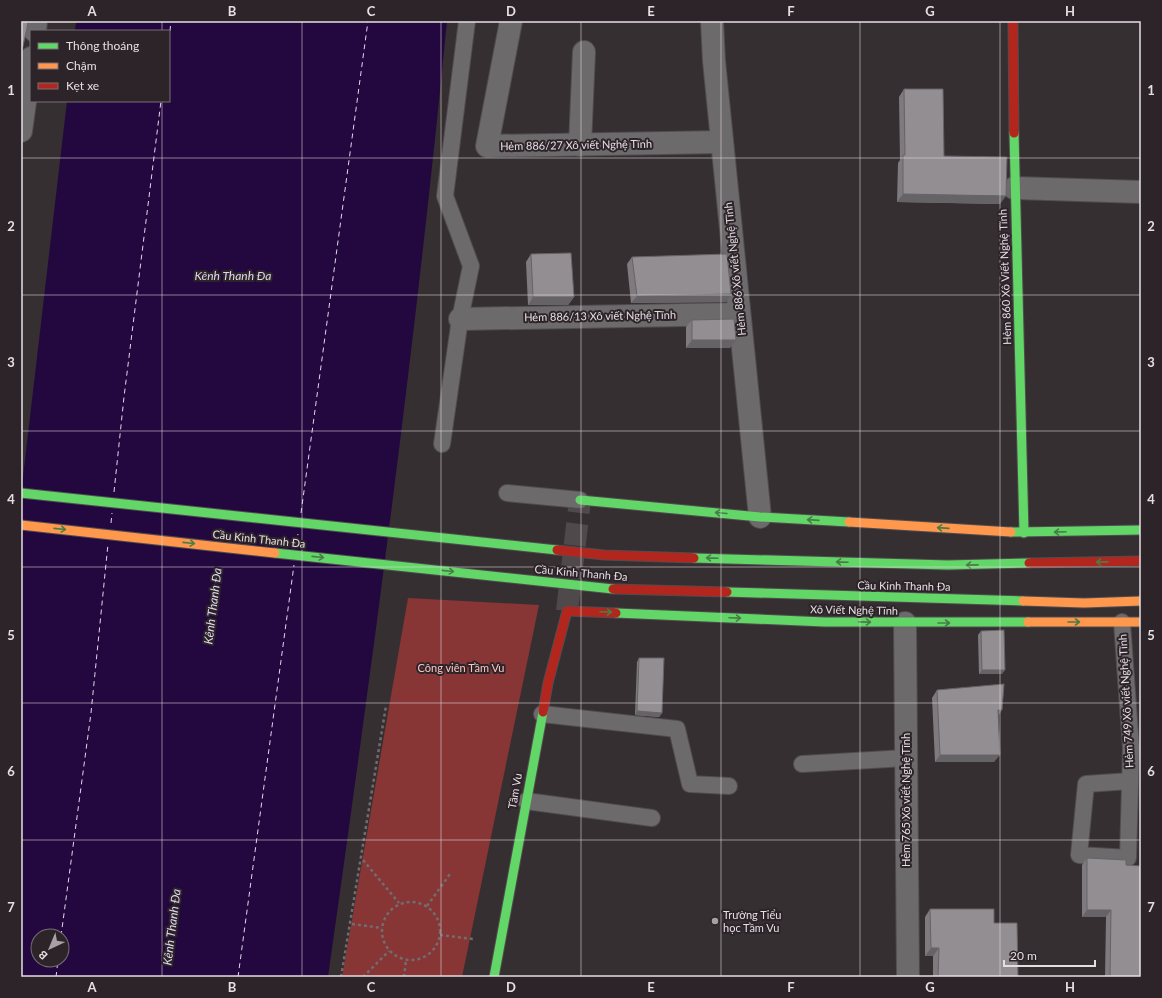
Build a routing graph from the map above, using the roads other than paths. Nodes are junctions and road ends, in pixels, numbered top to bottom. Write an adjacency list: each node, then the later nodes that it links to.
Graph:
1 (467, 21): 13 (lane)
2 (511, 21): 9 (street, Hẻm 886/27 Xô viết Nghệ Tĩnh)
3 (712, 21): 8 (street, Hẻm 886 Xô viết Nghệ Tĩnh)
4 (1013, 21): 10 (main road, Hẻm 860 Xô Viết Nghệ Tĩnh)
5 (584, 52): 9 (street)
6 (30, 65): 7 (street)
7 (21, 131)
8 (722, 142): 9 (street, Hẻm 886/27 Xô viết Nghệ Tĩnh); 12 (street, Hẻm 886 Xô viết Nghệ Tĩnh)
9 (580, 145)
10 (1014, 188): 11 (street); 21 (main road, Hẻm 860 Xô Viết Nghệ Tĩnh)
11 (1141, 192)
12 (739, 314): 13 (street, Hẻm 886/13 Xô viết Nghệ Tĩnh); 18 (street, Hẻm 886 Xô viết Nghệ Tĩnh)
13 (460, 319): 14 (lane)
14 (442, 444)
15 (21, 493): 22 (main road, Cầu Kinh Thanh Đa, one-way to 15, bridge)
16 (507, 493): 17 (lane)
17 (580, 500): 18 (main road, one-way to 17)
18 (760, 517): 21 (main road, one-way to 18)
19 (21, 525): 23 (main road, Cầu Kinh Thanh Đa, one-way to 23, bridge)
20 (1141, 530): 21 (main road, one-way to 21)
21 (1024, 533)
22 (1141, 560)
23 (1141, 601)
24 (567, 611): 27 (main road, Xô Viết Nghệ Tĩnh, one-way to 27); 28 (main road, Tầm Vu)
25 (1122, 622): 26 (main road, Xô Viết Nghệ Tĩnh); 27 (main road, Xô Viết Nghệ Tĩnh, one-way to 25); 31 (lane, Hẻm 749 Xô viết Nghệ Tĩnh)
26 (1141, 622)
27 (905, 623): 29 (street, Hẻm 765 Xô viết Nghệ Tĩnh)
28 (542, 714): 32 (lane); 33 (main road, Tầm Vu)
29 (906, 758): 30 (lane); 36 (street, Hẻm 765 Xô viết Nghệ Tĩnh)
30 (802, 764)
31 (1130, 781): 31 (lane, Hẻm 749 Xô viết Nghệ Tĩnh)
32 (729, 786)
33 (526, 801): 34 (lane); 35 (main road, Tầm Vu)
34 (652, 818)
35 (494, 977)
36 (908, 977)

